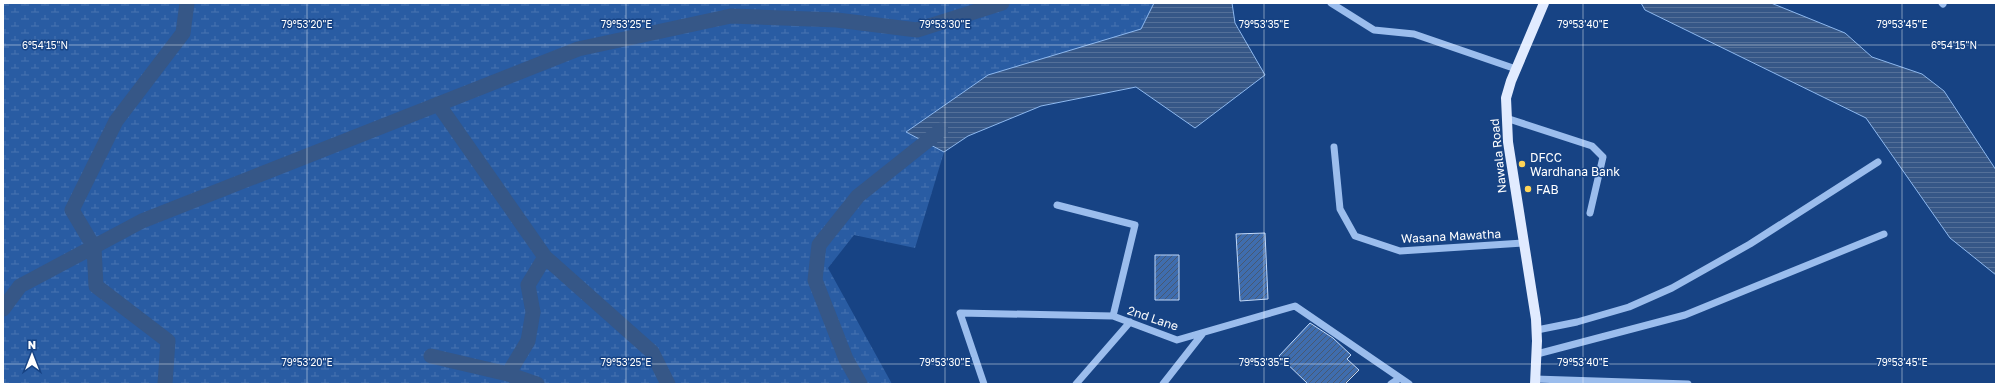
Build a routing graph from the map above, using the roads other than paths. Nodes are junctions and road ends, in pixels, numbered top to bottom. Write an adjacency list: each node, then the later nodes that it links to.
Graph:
1 (1332, 3): 3 (street)
2 (1544, 3): 3 (main road, Nawala Road)
3 (1516, 69): 4 (main road, Nawala Road)
4 (1506, 118): 8 (street); 10 (main road, Nawala Road)
5 (1334, 147): 10 (street, Wasana Mawatha)
6 (1878, 162): 13 (street)
7 (1057, 205): 11 (street)
8 (1590, 213)
9 (1884, 234): 15 (street)
10 (1523, 243): 13 (main road, Nawala Road)
11 (1113, 316): 12 (street, 2nd Lane); 18 (street, 2nd Lane)
12 (1130, 322): 14 (street, 2nd Lane); 19 (street)
13 (1537, 330): 15 (main road, Nawala Road)
14 (1203, 333): 16 (street, 2nd Lane); 20 (street)
15 (1537, 354): 17 (main road, Nawala Road)
16 (1400, 378): 21 (street); 22 (street, 2nd Lane)
17 (1535, 381): 23 (street)
18 (984, 384)
19 (1076, 384)
20 (1163, 384)
21 (1391, 384)
22 (1409, 384)
23 (1688, 384)

